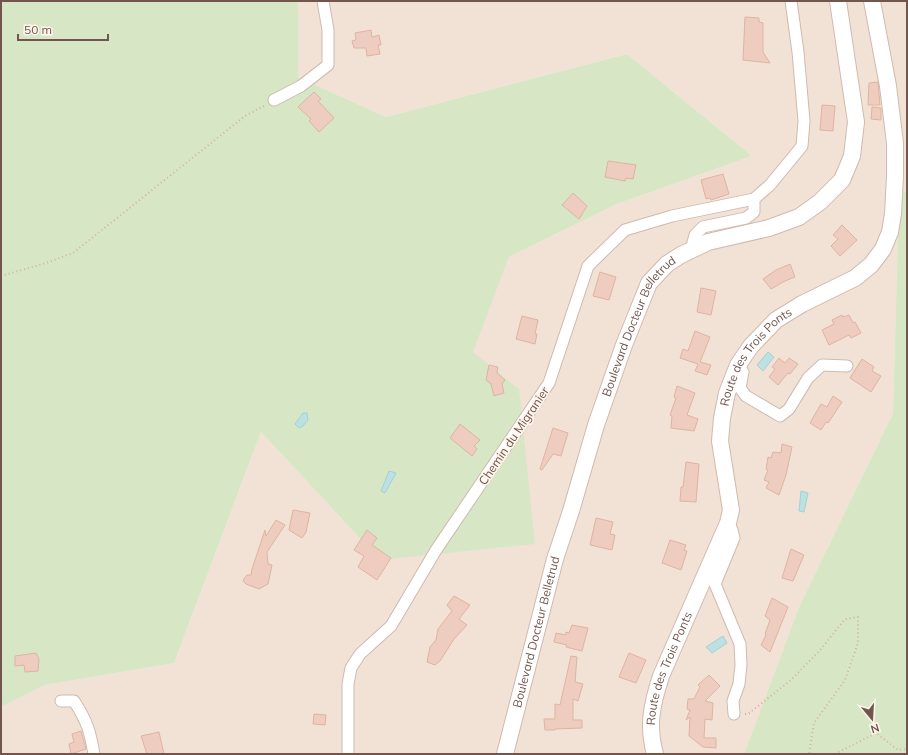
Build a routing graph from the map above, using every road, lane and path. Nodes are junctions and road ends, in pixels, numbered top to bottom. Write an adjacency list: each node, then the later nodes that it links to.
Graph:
1 (323, 1): 5 (street)
2 (791, 1): 6 (street)
3 (838, 1): 7 (main road, Boulevard Docteur Belletrud)
4 (872, 1): 9 (main road, Route des Trois Ponts)
5 (274, 100): 8 (path)
6 (754, 199): 7 (street); 16 (street, Chemin du Migranier)
7 (691, 250): 17 (main road, Boulevard Docteur Belletrud)
8 (1, 276)
9 (738, 365): 10 (street); 11 (main road, Route des Trois Ponts)
10 (847, 366)
11 (728, 523): 13 (street); 18 (main road, Route des Trois Ponts)
12 (61, 701): 15 (street)
13 (734, 714): 19 (path)
14 (907, 748): 20 (path)
15 (94, 754)
16 (348, 754)
17 (505, 754)
18 (655, 754)
19 (809, 754)
20 (835, 754)

